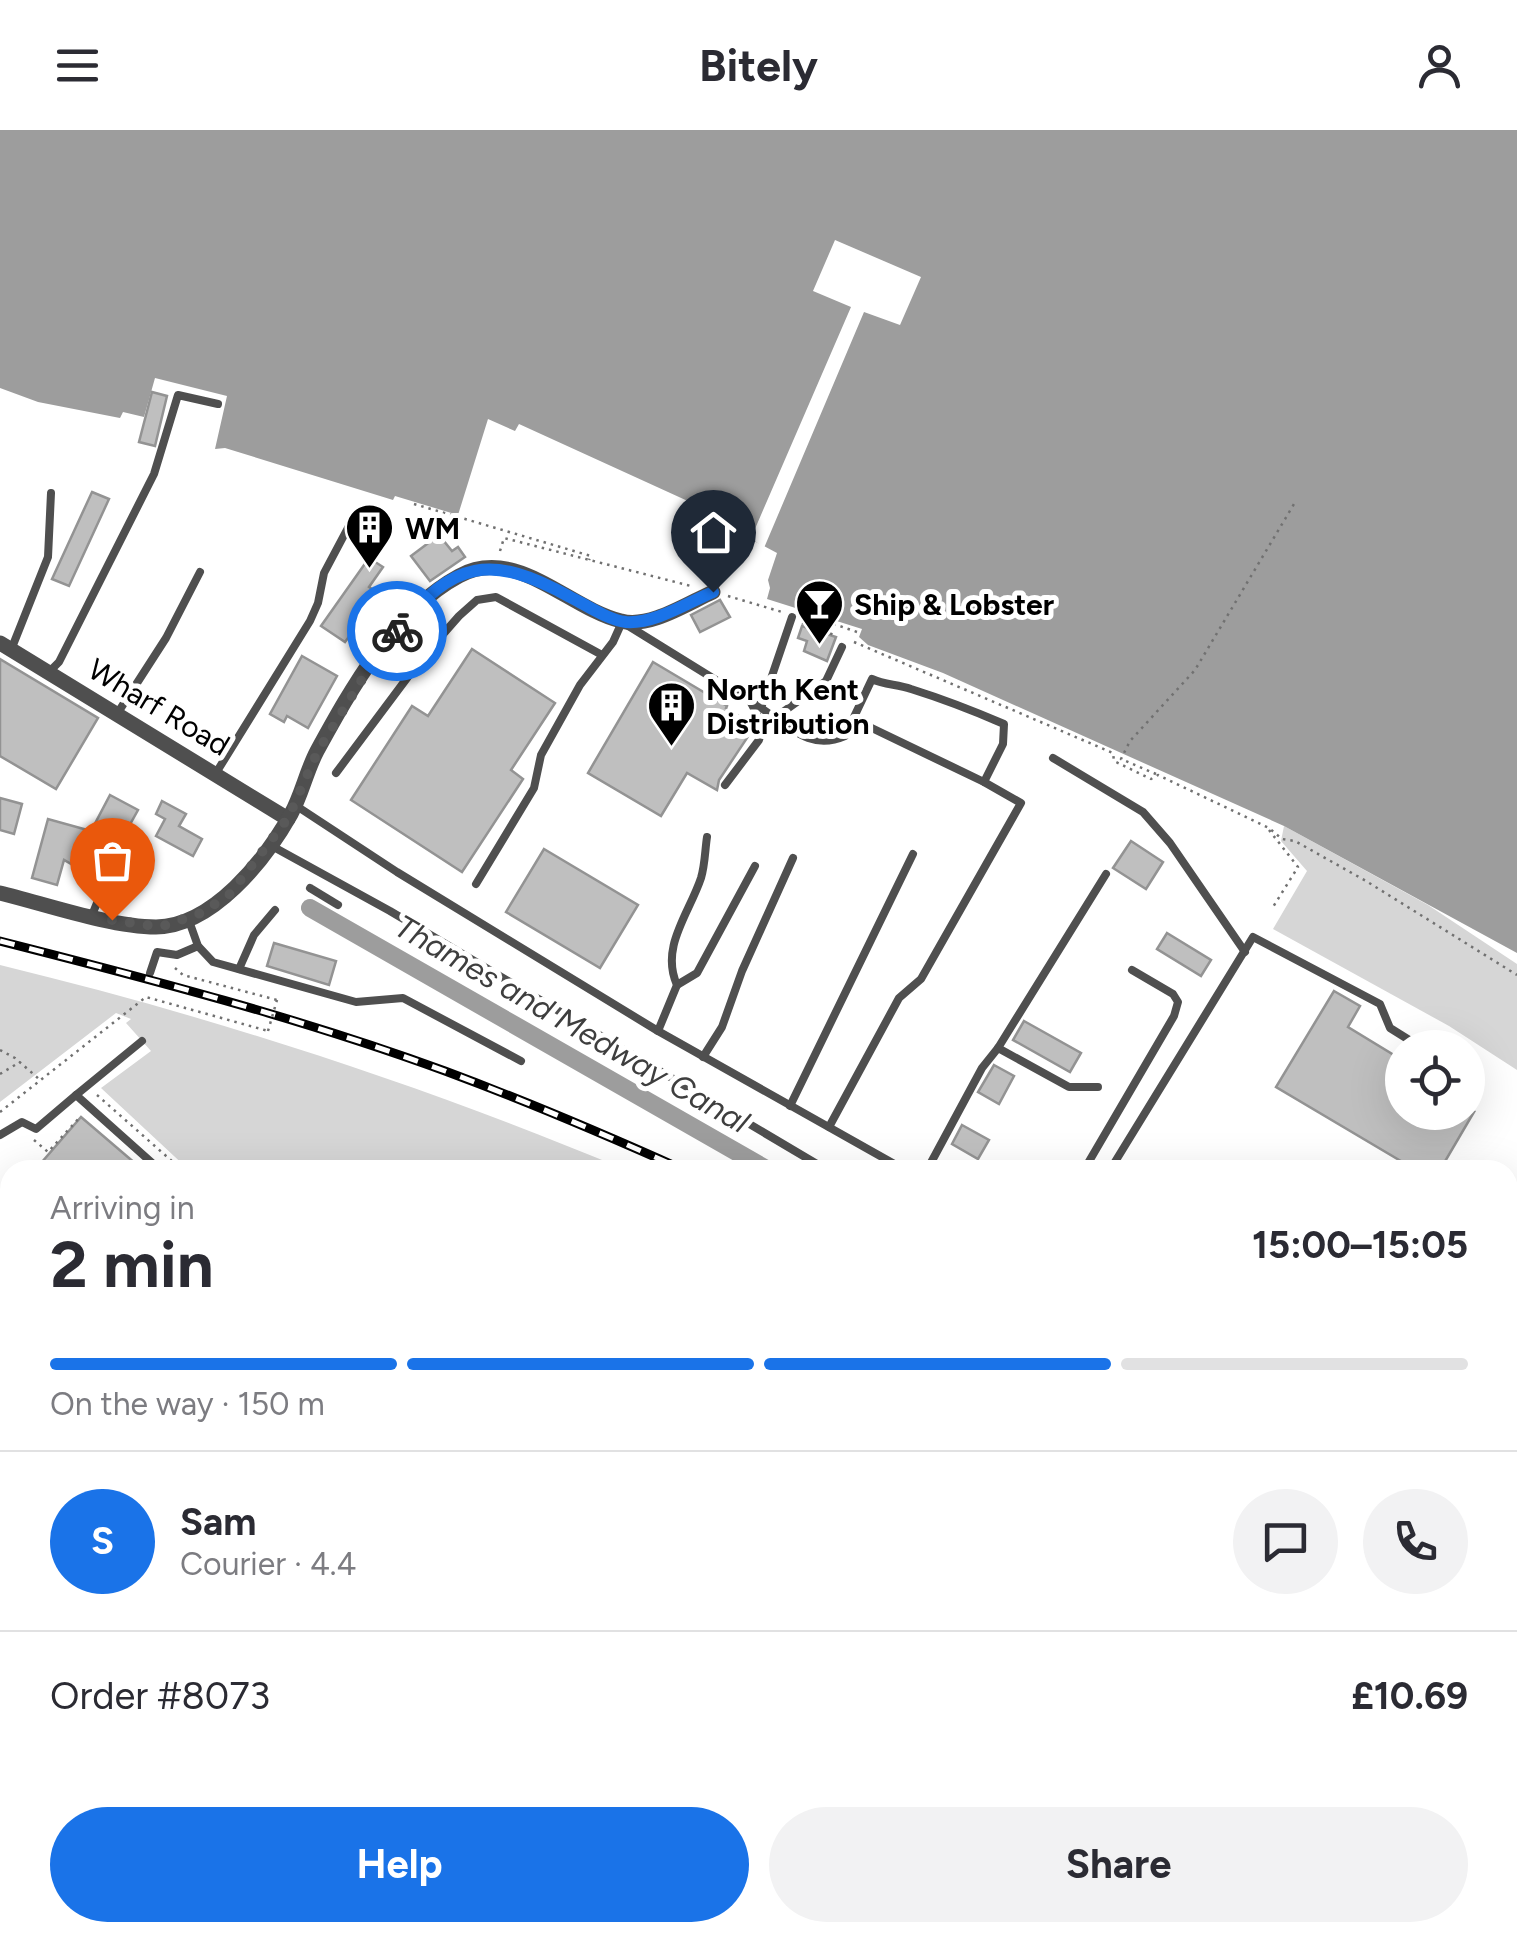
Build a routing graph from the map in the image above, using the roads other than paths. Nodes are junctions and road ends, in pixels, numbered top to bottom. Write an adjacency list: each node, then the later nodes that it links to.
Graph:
1 (218, 404): 12 (lane)
2 (50, 493): 9 (lane)
3 (350, 524): 20 (lane)
4 (733, 538): 6 (lane)
5 (200, 572): 15 (lane)
6 (713, 592): 8 (street)
7 (792, 617): 14 (lane)
8 (622, 622): 11 (lane); 13 (lane); 23 (street)
9 (6, 646): 12 (street, Wharf Road)
10 (842, 646): 16 (lane)
11 (602, 655): 19 (lane); 31 (lane)
12 (49, 672): 15 (street, Wharf Road)
13 (750, 701): 14 (lane); 22 (lane)
14 (761, 708): 16 (lane)
15 (117, 714): 20 (street, Wharf Road)
16 (776, 717): 17 (lane)
17 (853, 719): 21 (lane); 21 (lane)
18 (1053, 758): 39 (lane)
19 (336, 773)
20 (216, 774): 23 (street, Wharf Road)
21 (984, 782): 53 (lane)
22 (724, 785)
23 (292, 812): 25 (street); 44 (lane)
24 (706, 837): 43 (lane)
25 (269, 844): 37 (street); 56 (lane)
26 (914, 854): 52 (lane)
27 (793, 858): 48 (lane)
28 (148, 864): 36 (lane)
29 (754, 866): 43 (lane)
30 (1106, 874): 47 (lane)
31 (476, 884)
32 (310, 888): 34 (lane)
33 (0, 892): 36 (street)
34 (338, 905)
35 (274, 910): 40 (lane)
36 (92, 915): 37 (street)
37 (188, 918): 38 (lane)
38 (198, 946): 40 (lane); 42 (lane)
39 (1245, 952): 45 (lane); 60 (lane)
40 (239, 969): 49 (lane)
41 (1132, 970): 59 (lane)
42 (150, 973)
43 (677, 984): 44 (lane)
44 (658, 1030): 48 (lane)
45 (1393, 1030)
46 (142, 1042): 51 (lane)
47 (998, 1048): 50 (lane); 58 (lane)
48 (704, 1057): 52 (lane)
49 (520, 1062)
50 (1098, 1087)
51 (76, 1095): 54 (lane); 55 (lane)
52 (790, 1106): 53 (lane)
53 (829, 1127): 57 (lane)
54 (0, 1135)
55 (149, 1160)
56 (811, 1160)
57 (887, 1160)
58 (932, 1160)
59 (1090, 1160)
60 (1116, 1160)

